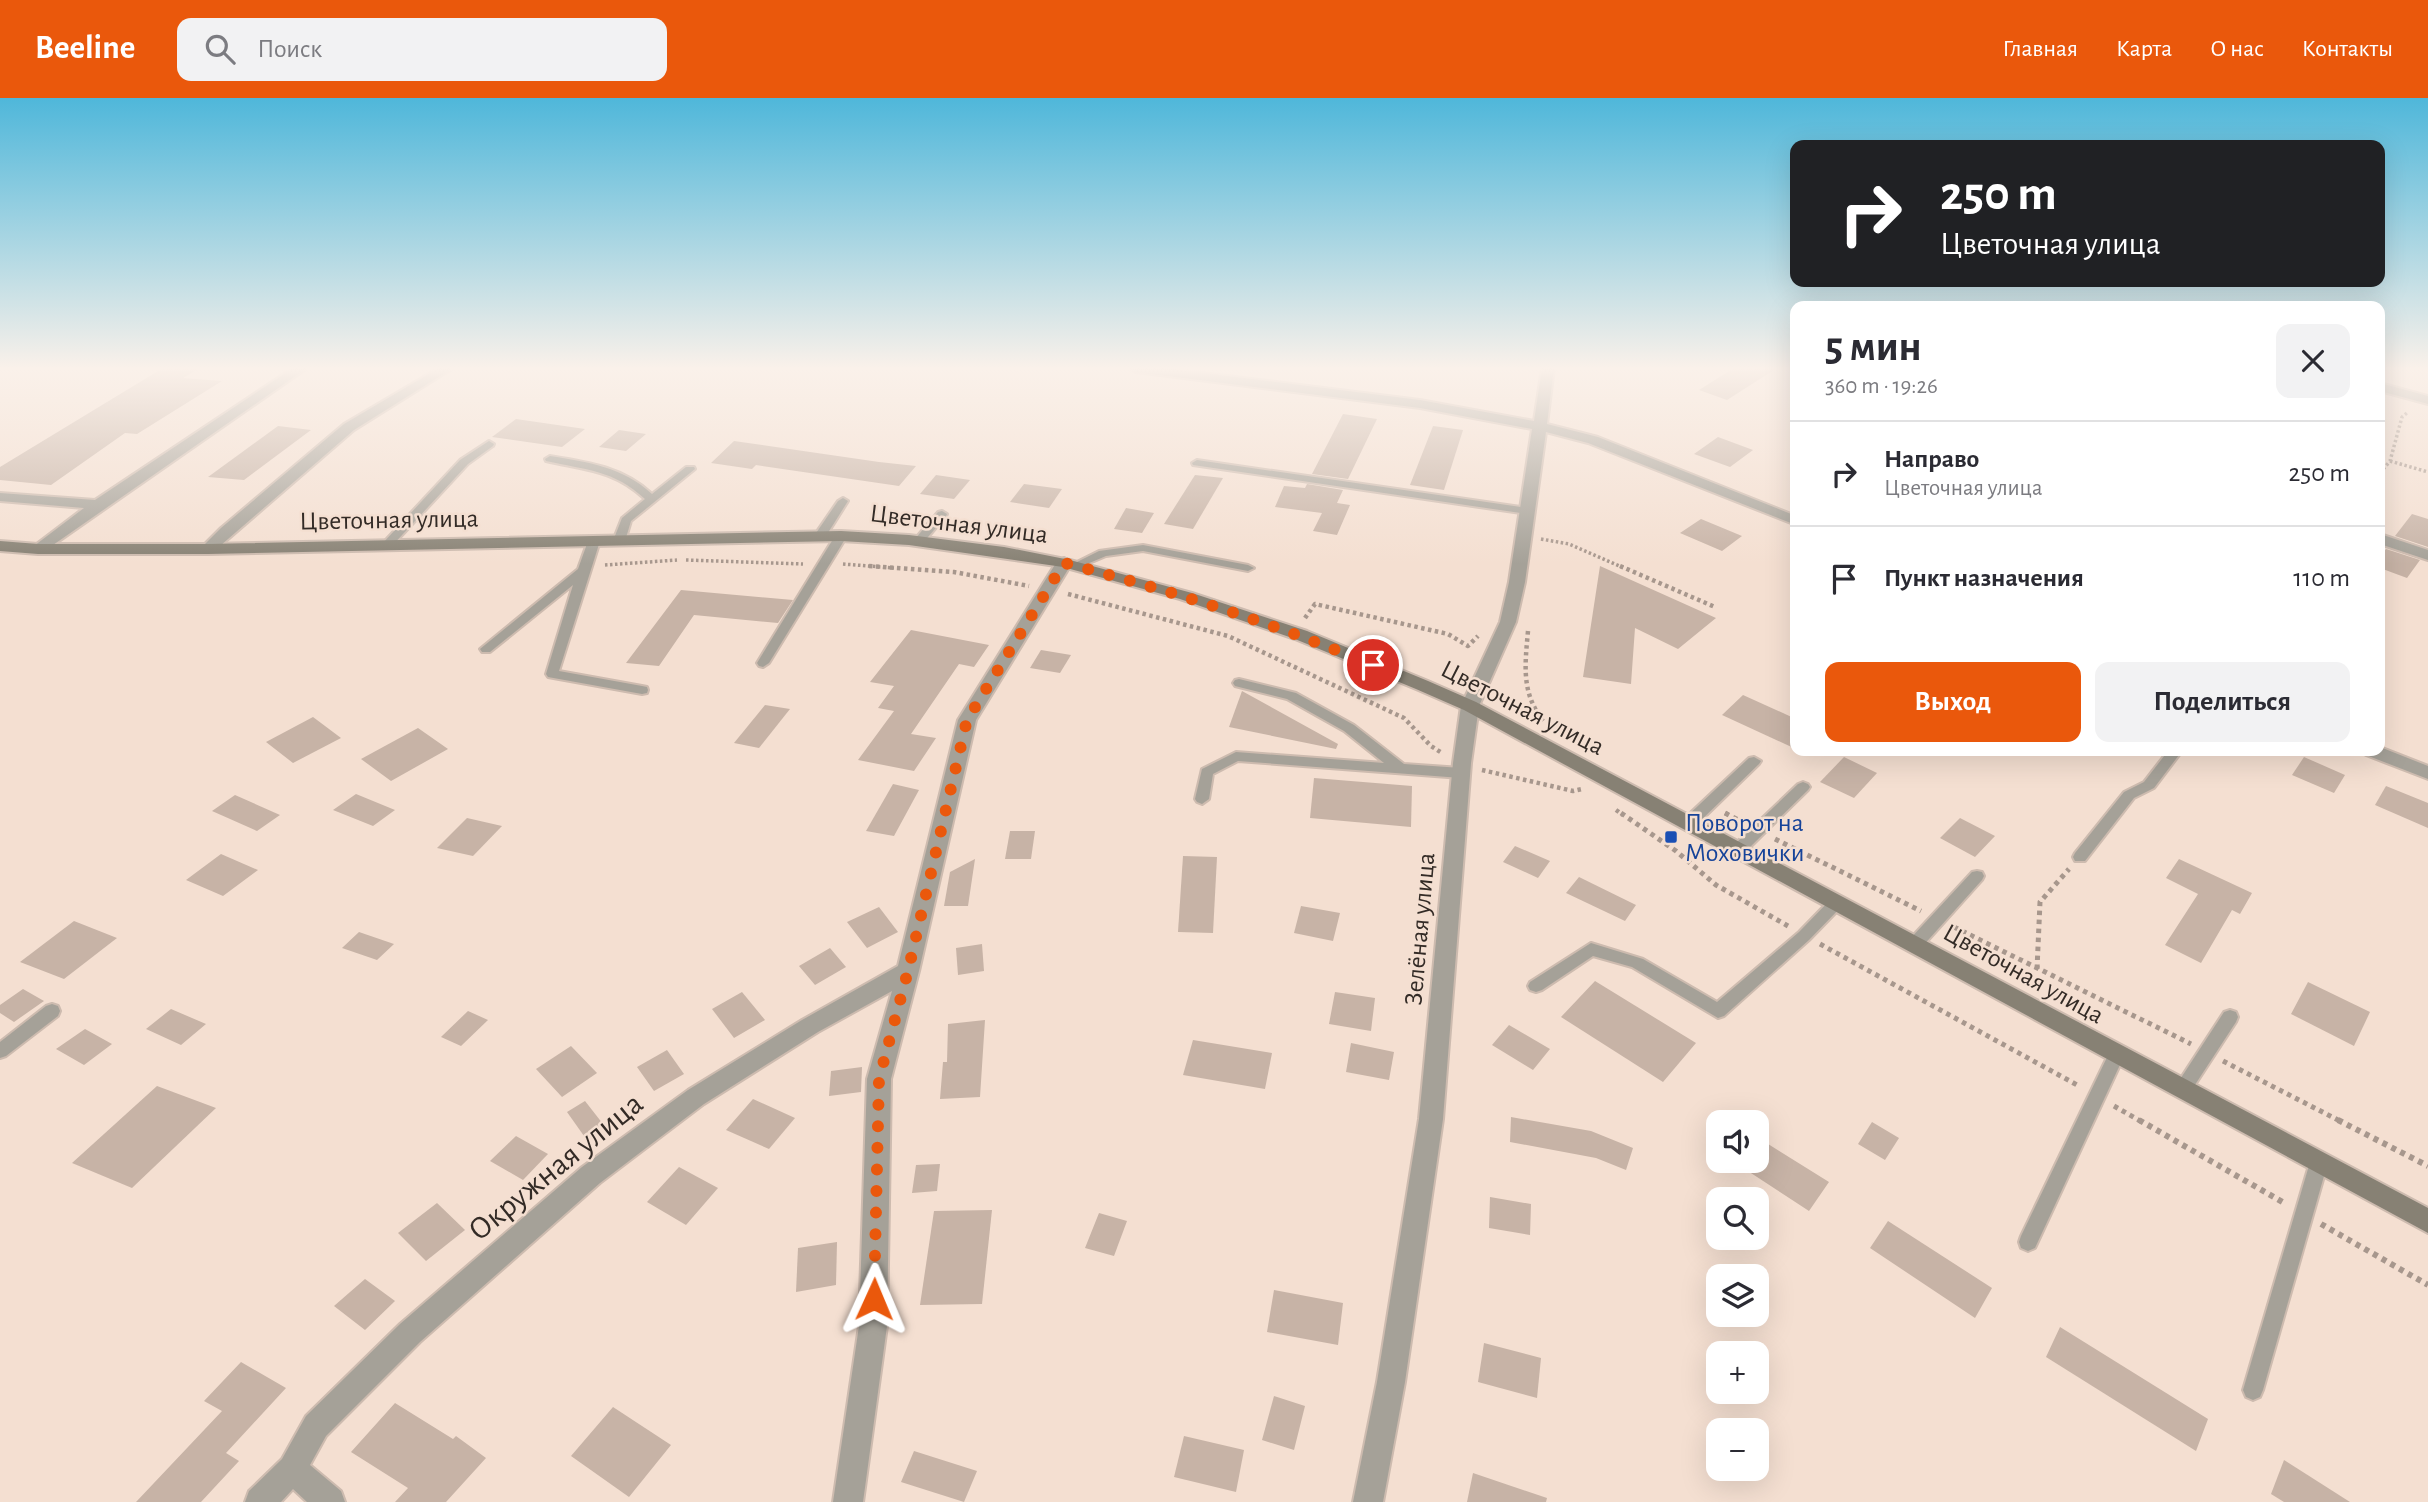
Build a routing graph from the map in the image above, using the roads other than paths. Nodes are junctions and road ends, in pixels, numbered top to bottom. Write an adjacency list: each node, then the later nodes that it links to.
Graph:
1 (204, 434): 12 (street)
2 (341, 434): 25 (street)
3 (1538, 434): 13 (street, Зелёная улица)
4 (1568, 434): 15 (street)
5 (489, 444): 23 (lane)
6 (550, 459): 10 (lane)
7 (1197, 463): 13 (lane)
8 (690, 469): 10 (lane)
9 (0, 497): 12 (street)
10 (652, 500): 19 (lane)
11 (842, 501): 17 (lane)
12 (98, 505): 24 (street)
13 (1527, 511): 34 (street, Зелёная улица)
14 (942, 514): 21 (lane)
15 (1790, 519)
16 (841, 536): 17 (main road, Цветочная улица); 21 (main road, Цветочная улица); 31 (lane)
17 (820, 537): 19 (main road, Цветочная улица)
18 (594, 541): 19 (main road, Цветочная улица); 23 (main road, Цветочная улица); 29 (lane)
19 (619, 541)
20 (2385, 541): 26 (street)
21 (918, 542): 27 (main road, Цветочная улица)
22 (0, 546): 24 (main road, Цветочная улица)
23 (386, 546): 25 (main road, Цветочная улица)
24 (38, 549): 25 (main road, Цветочная улица)
25 (208, 549)
26 (2428, 555)
27 (1069, 565): 28 (lane); 34 (main road, Цветочная улица); 49 (street)
28 (1248, 568)
29 (585, 569): 30 (lane); 33 (lane)
30 (486, 649)
31 (763, 663)
32 (1239, 683): 38 (lane)
33 (642, 690)
34 (1469, 706): 39 (street, Зелёная улица); 43 (main road, Цветочная улица)
35 (2171, 756): 45 (lane)
36 (2385, 756): 40 (street)
37 (1754, 761): 43 (lane)
38 (1400, 768): 39 (lane); 42 (lane)
39 (1461, 768): 64 (street, Зелёная улица)
40 (2428, 773)
41 (1803, 787): 44 (lane)
42 (1202, 799)
43 (1689, 823): 44 (main road, Цветочная улица)
44 (1739, 849): 47 (main road, Цветочная улица)
45 (2080, 857)
46 (1977, 876): 48 (lane)
47 (1837, 902): 48 (main road, Цветочная улица); 50 (lane)
48 (1915, 944): 54 (main road, Цветочная улица)
49 (908, 971): 60 (street, Окружная улица); 63 (street)
50 (1536, 986)
51 (52, 1011): 53 (lane)
52 (2230, 1017): 55 (lane)
53 (0, 1051)
54 (2117, 1054): 55 (main road, Цветочная улица); 58 (lane)
55 (2183, 1089): 56 (main road, Цветочная улица)
56 (2319, 1163): 57 (main road, Цветочная улица); 59 (lane)
57 (2428, 1221)
58 (2028, 1242)
59 (2253, 1390)
60 (292, 1469): 61 (street, Окружная улица); 62 (street)
61 (260, 1502)
62 (330, 1502)
63 (848, 1502)
64 (1368, 1502)

